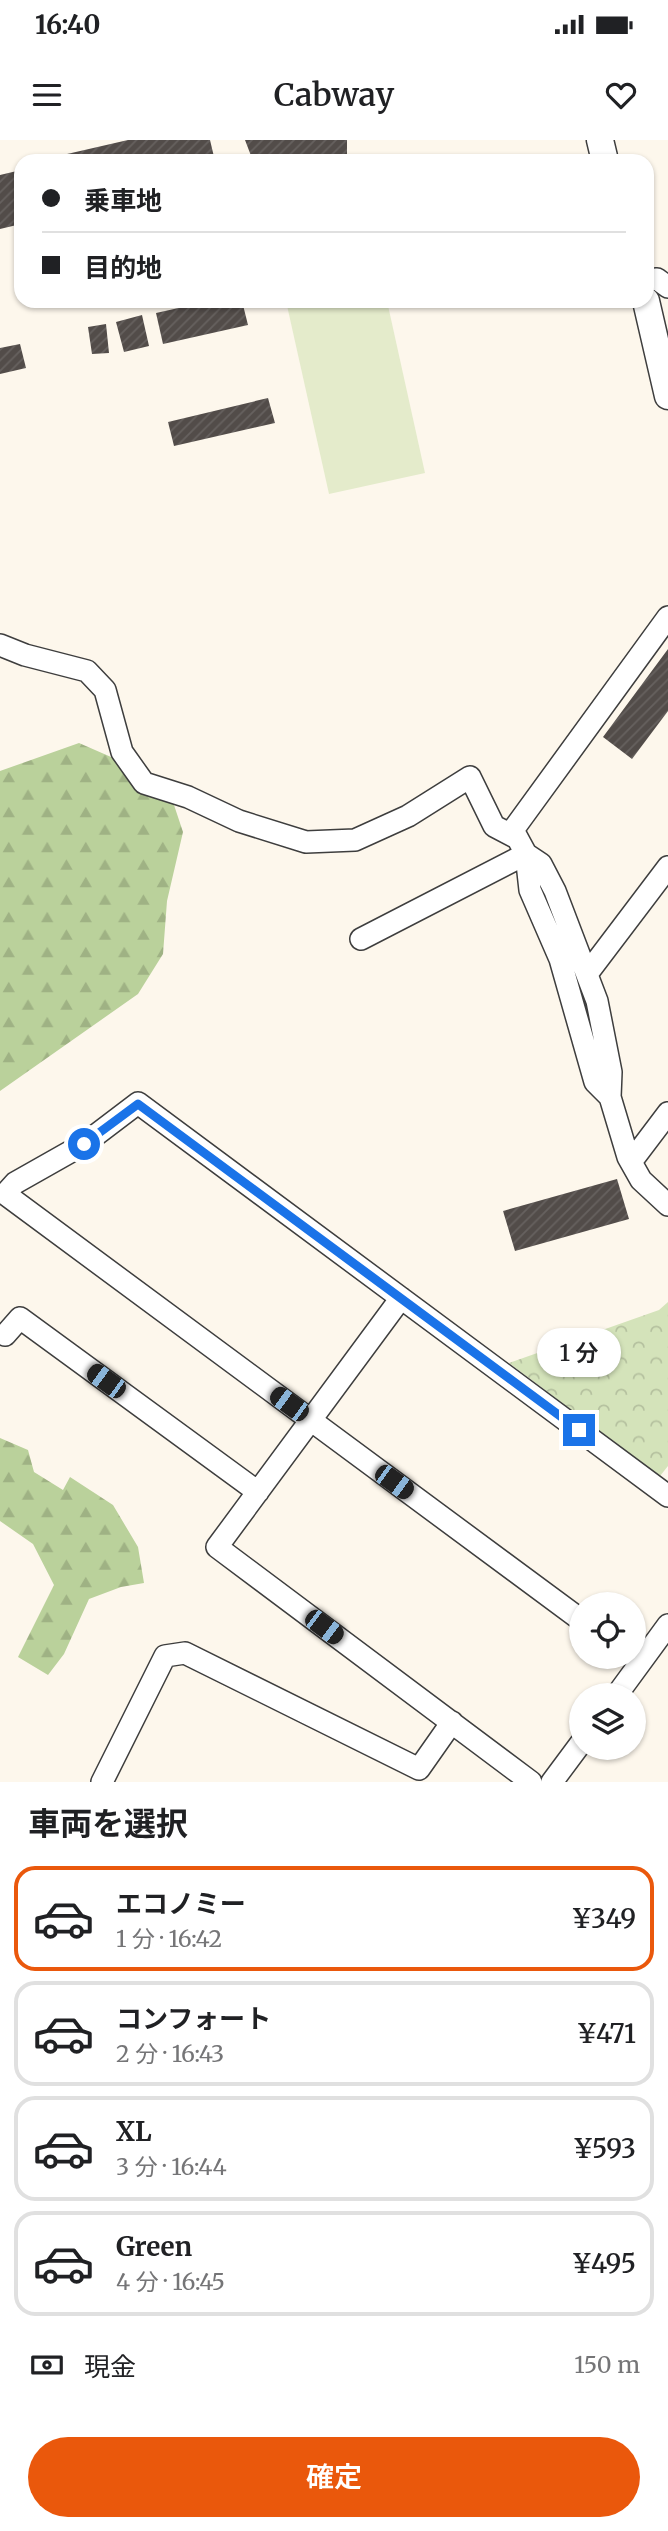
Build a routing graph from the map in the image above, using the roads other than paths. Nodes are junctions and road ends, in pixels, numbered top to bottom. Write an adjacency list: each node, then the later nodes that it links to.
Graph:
1 (668, 261): 2 (street)
2 (654, 287): 3 (street)
3 (668, 396)
4 (668, 617): 6 (street)
5 (0, 645): 6 (street)
6 (522, 846): 8 (street); 9 (street); 10 (street)
7 (668, 866): 9 (street)
8 (361, 939)
9 (587, 974): 10 (street)
10 (610, 1097): 12 (street)
11 (668, 1113): 12 (street)
12 (631, 1162): 13 (street)
13 (668, 1205)
14 (401, 1298): 16 (street); 16 (street); 18 (street)
15 (5, 1335): 17 (street)
16 (311, 1420): 17 (street); 19 (street)
17 (258, 1492): 23 (street)
18 (668, 1496)
19 (569, 1611)
20 (668, 1625): 21 (street)
21 (648, 1657): 22 (street)
22 (627, 1683)
23 (452, 1723): 25 (street); 26 (street)
24 (569, 1759): 27 (street)
25 (102, 1782)
26 (531, 1782)
27 (552, 1782)

